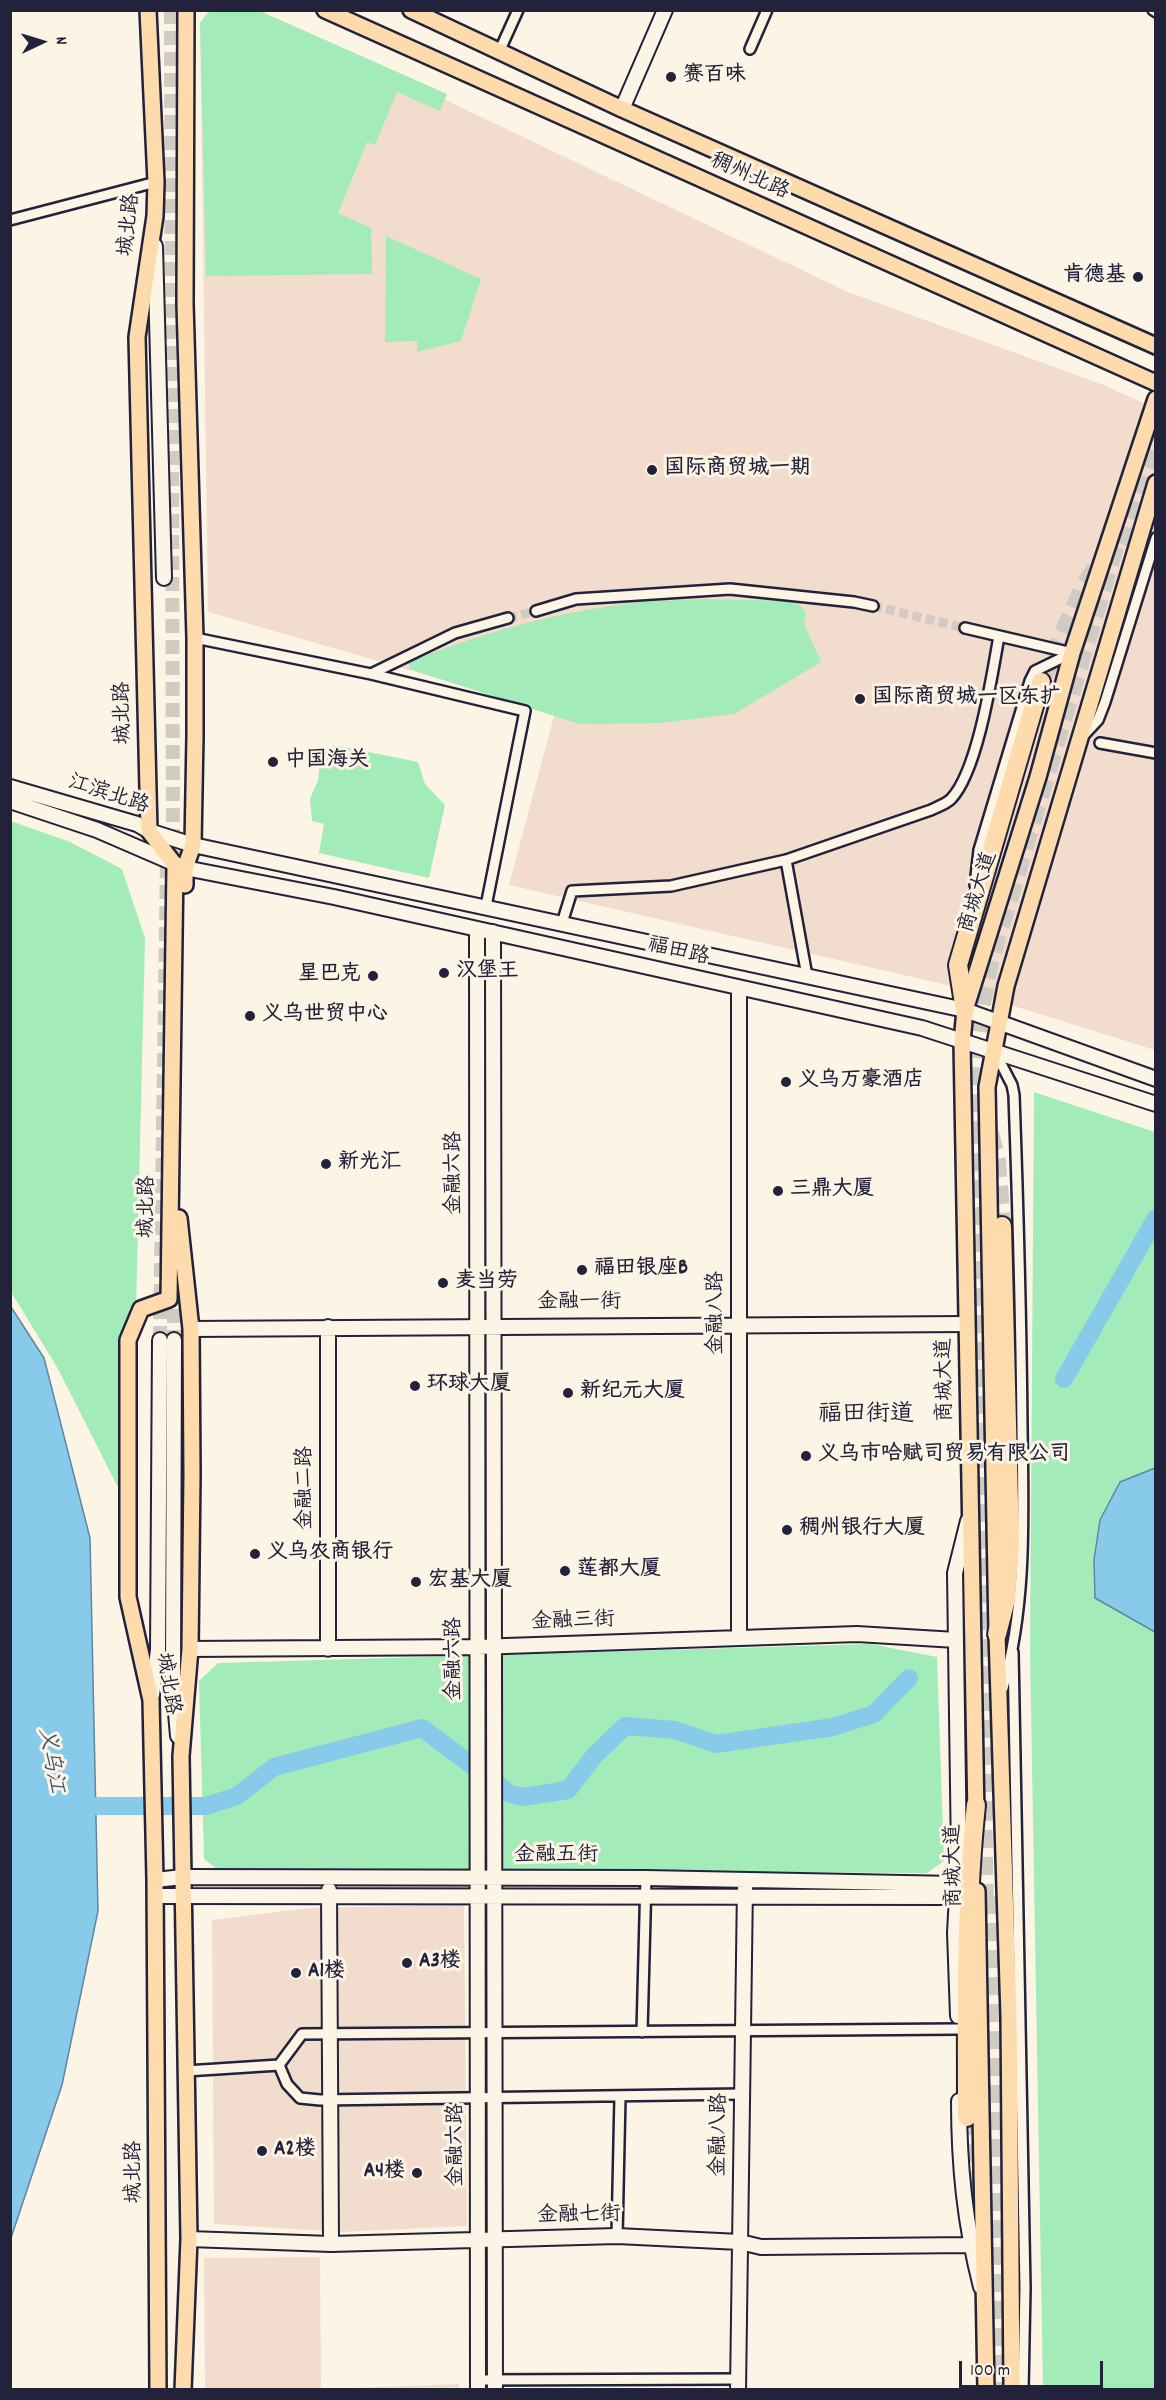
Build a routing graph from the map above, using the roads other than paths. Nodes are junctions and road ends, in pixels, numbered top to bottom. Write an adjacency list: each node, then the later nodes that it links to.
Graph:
1 (148, 10): 13 (main road, 城北路)
2 (186, 10): 9 (main road, 城北路)
3 (192, 10): 9 (street)
4 (325, 10): 17 (main road, 稠州北路)
5 (411, 10): 11 (main road, 稠州北路)
6 (518, 10): 11 (street)
7 (665, 10): 12 (street)
8 (767, 10): 10 (street)
9 (185, 28): 28 (main road, 城北路)
10 (750, 49)
11 (499, 52): 12 (main road, 稠州北路)
12 (622, 109): 16 (main road, 稠州北路)
13 (156, 182): 14 (main road, 城北路); 15 (street)
14 (155, 216): 22 (street); 37 (main road, 城北路)
15 (10, 220)
16 (1155, 346)
17 (1155, 384)
18 (1155, 399): 29 (main road, 商城大道)
19 (1155, 483): 32 (main road)
20 (1155, 538): 21 (street)
21 (1151, 566): 32 (street)
22 (164, 578)
23 (873, 606): 24 (street)
24 (536, 610)
25 (508, 618): 30 (street)
26 (965, 628): 27 (street)
27 (999, 636): 29 (street); 39 (street)
28 (195, 638): 30 (street); 38 (main road, 城北路)
29 (1072, 653): 42 (street); 48 (main road, 商城大道)
30 (371, 674): 41 (street)
31 (1041, 682): 42 (highway)
32 (1079, 741): 49 (main road)
33 (1100, 743): 34 (street)
34 (1155, 753)
35 (10, 787): 37 (street, 江滨北路)
36 (10, 801): 40 (street, 江滨北路)
37 (149, 831): 38 (street, 江滨北路); 40 (main road)
38 (193, 845): 40 (main road, 城北路); 41 (street, 福田路)
39 (786, 860): 43 (street); 46 (street)
40 (180, 866): 44 (street, 福田路); 60 (main road, 城北路); 70 (main road, 城北路)
41 (486, 906): 43 (street, 福田路)
42 (976, 908): 48 (highway)
43 (562, 923): 46 (street, 福田路)
44 (477, 929): 45 (street, 福田路); 56 (street, 金融六路)
45 (493, 932): 47 (street, 福田路); 57 (street, 金融六路)
46 (807, 976): 48 (street, 福田路)
47 (739, 988): 50 (street, 福田路); 58 (street, 金融八路)
48 (965, 1010): 49 (street, 福田路); 50 (main road, 商城大道)
49 (1000, 1022): 51 (main road); 52 (street, 福田路)
50 (962, 1042): 51 (street, 福田路); 55 (main road, 商城大道)
51 (995, 1052): 53 (street, 福田路); 62 (main road); 69 (street)
52 (1155, 1079)
53 (1155, 1104)
54 (1002, 1226): 62 (highway)
55 (967, 1324): 58 (street, 金融一街); 61 (main road, 商城大道)
56 (477, 1325): 57 (street, 金融一街); 59 (street, 金融一街); 66 (street, 金融六路)
57 (494, 1325): 58 (street, 金融一街); 65 (street, 金融六路)
58 (739, 1325): 63 (street, 金融八路)
59 (328, 1327): 60 (street, 金融一街); 67 (street, 金融二路)
60 (191, 1329): 68 (main road, 城北路)
61 (970, 1514): 64 (street); 73 (main road, 商城大道)
62 (997, 1634): 71 (main road)
63 (739, 1638): 64 (street, 金融三街); 65 (street, 金融三街)
64 (956, 1640): 81 (street)
65 (494, 1646): 66 (street, 金融三街); 76 (street, 金融六路)
66 (477, 1647): 67 (street, 金融三街); 75 (street, 金融六路)
67 (328, 1648): 68 (street, 金融三街)
68 (190, 1649): 72 (main road, 城北路)
69 (1013, 1652): 71 (street); 118 (street)
70 (151, 1700): 72 (street); 79 (main road, 城北路)
71 (999, 1702): 117 (main road)
72 (181, 1763): 74 (main road, 城北路)
73 (976, 1805): 102 (highway); 110 (main road, 商城大道)
74 (183, 1877): 78 (street, 金融五街); 79 (street, 金融五街); 88 (main road, 城北路)
75 (477, 1878): 76 (street, 金融五街); 78 (street, 金融五街); 83 (street, 金融六路)
76 (494, 1878): 77 (street, 金融五街); 84 (street, 金融六路)
77 (646, 1878): 80 (street, 金融五街); 85 (street)
78 (329, 1879): 87 (street)
79 (155, 1880): 82 (main road, 城北路)
80 (745, 1881): 81 (street, 金融五街); 86 (street, 金融八路)
81 (956, 1891): 86 (street, 金融五街); 89 (street)
82 (156, 1896): 88 (street, 金融五街); 114 (main road, 城北路)
83 (477, 1896): 84 (street, 金融五街); 87 (street, 金融五街); 91 (street, 金融六路)
84 (494, 1896): 85 (street, 金融五街); 92 (street, 金融六路)
85 (645, 1896): 86 (street, 金融五街); 94 (street)
86 (746, 1896): 90 (street, 金融八路)
87 (329, 1897): 88 (street, 金融五街); 93 (street)
88 (184, 1898): 96 (main road, 城北路)
89 (958, 2029): 90 (street); 109 (street)
90 (744, 2030): 94 (street); 97 (street, 金融八路)
91 (478, 2031): 92 (street); 93 (street); 99 (street, 金融六路)
92 (494, 2031): 94 (street); 100 (street, 金融六路)
93 (330, 2032): 95 (street); 101 (street)
94 (642, 2032)
95 (279, 2065): 96 (street); 101 (street)
96 (186, 2071): 104 (main road, 城北路)
97 (743, 2094): 98 (street); 107 (street, 金融八路)
98 (620, 2096): 100 (street); 103 (street)
99 (478, 2098): 100 (street); 101 (street); 105 (street, 金融六路)
100 (494, 2098): 106 (street, 金融六路)
101 (331, 2100): 108 (street)
102 (967, 2117)
103 (617, 2236): 106 (street, 金融七街); 107 (street, 金融七街)
104 (189, 2239): 108 (street, 金融七街); 115 (main road, 城北路)
105 (479, 2239): 106 (street, 金融七街); 108 (street, 金融七街); 113 (street, 金融六路)
106 (494, 2240): 111 (street, 金融六路)
107 (740, 2242): 109 (street, 金融七街); 112 (street, 金融八路)
108 (331, 2244)
109 (970, 2245): 110 (street)
110 (985, 2304): 116 (main road, 商城大道)
111 (495, 2384): 112 (street); 113 (street)
112 (738, 2384)
113 (478, 2385)
114 (158, 2390)
115 (183, 2390)
116 (986, 2390)
117 (1012, 2390)
118 (1023, 2390)

